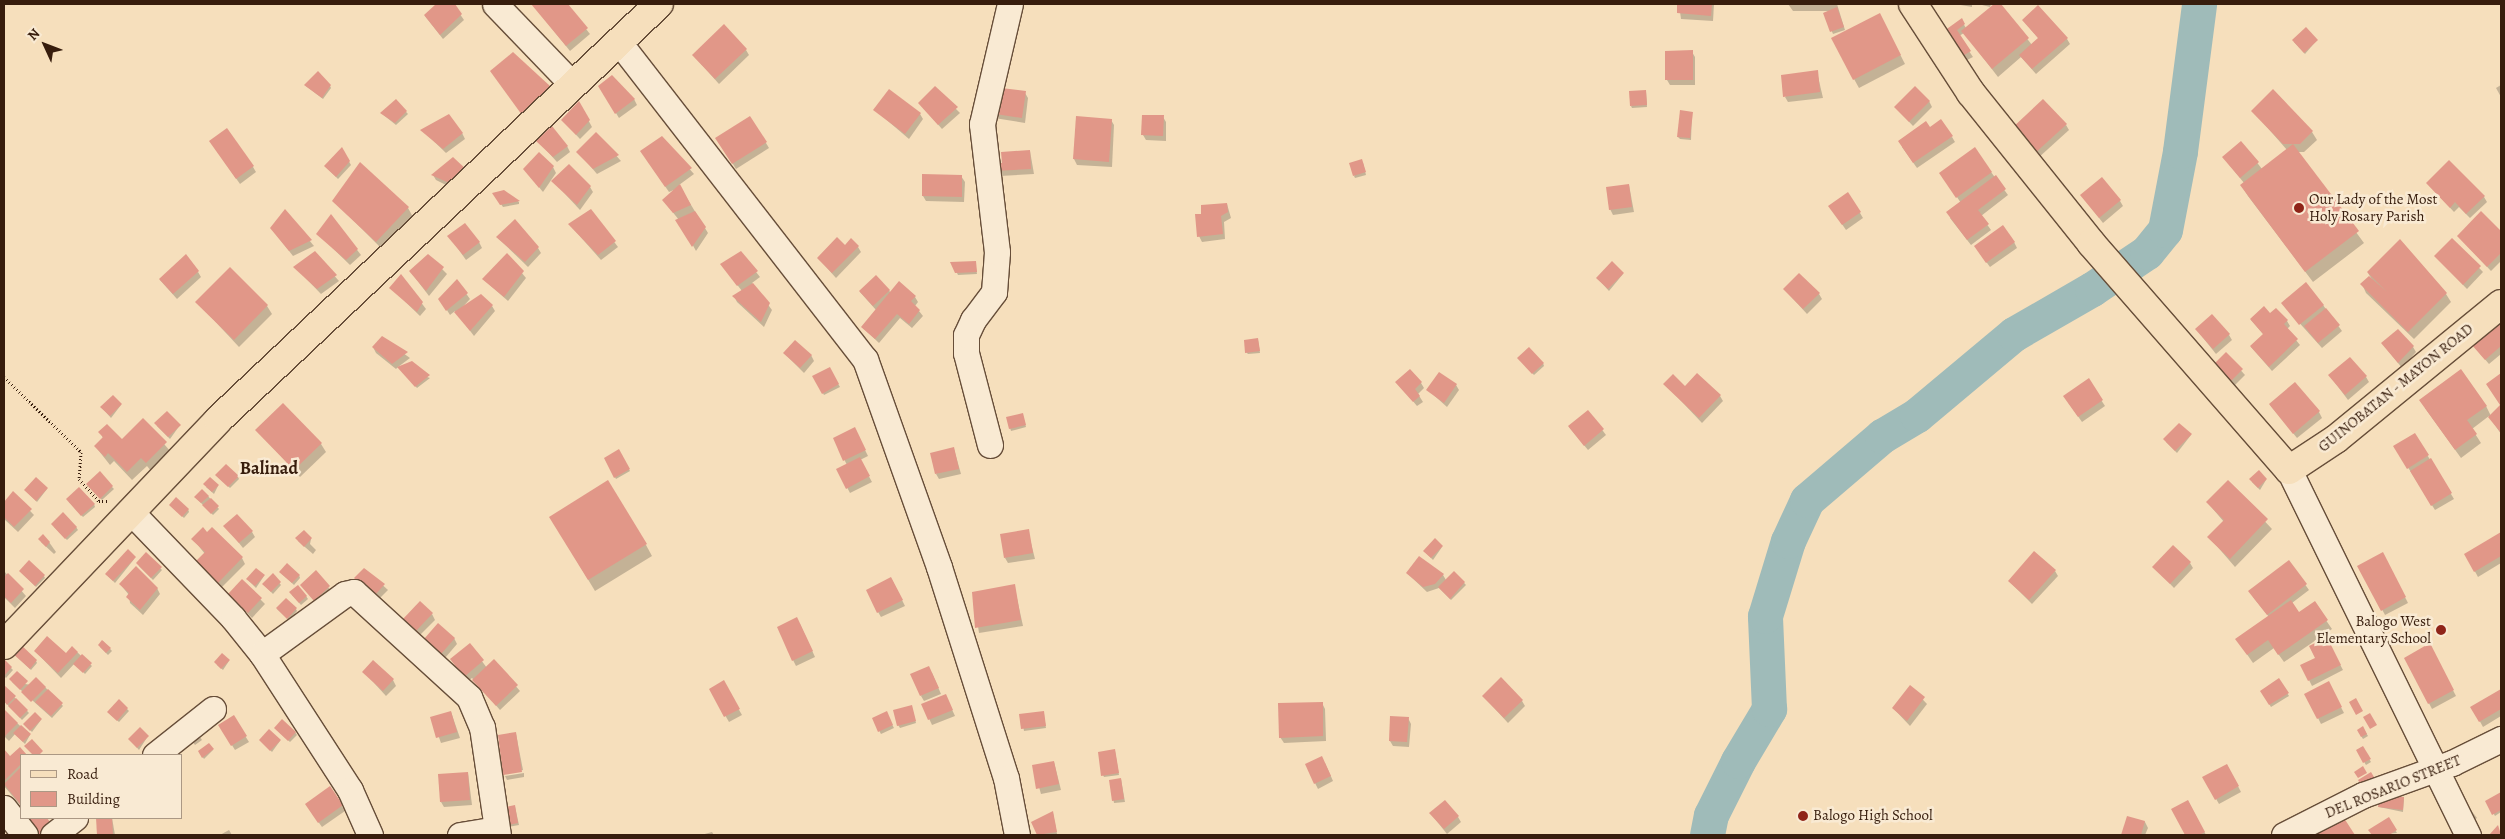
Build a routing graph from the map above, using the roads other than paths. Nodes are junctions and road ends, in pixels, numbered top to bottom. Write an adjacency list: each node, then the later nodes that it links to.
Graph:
1 (495, 4): 6 (street)
2 (659, 4): 5 (main road)
3 (1010, 4): 8 (street)
4 (1913, 4): 9 (main road)
5 (618, 41): 6 (main road); 24 (street)
6 (572, 84): 10 (main road)
7 (2501, 304): 9 (main road, GUINOBATAN - MAYON ROAD)
8 (990, 445)
9 (2288, 470): 16 (street)
10 (132, 513): 11 (main road); 12 (street)
11 (4, 645)
12 (262, 654): 19 (street); 22 (street)
13 (213, 709): 15 (street)
14 (2501, 739): 16 (street, DEL ROSARIO STREET)
15 (156, 754)
16 (2434, 767): 25 (street, DEL ROSARIO STREET); 26 (street)
17 (4, 808): 20 (street)
18 (74, 819): 21 (street)
19 (498, 832): 23 (street)
20 (25, 835)
21 (53, 835)
22 (370, 835)
23 (460, 835)
24 (1017, 835)
25 (2284, 835)
26 (2468, 835)

